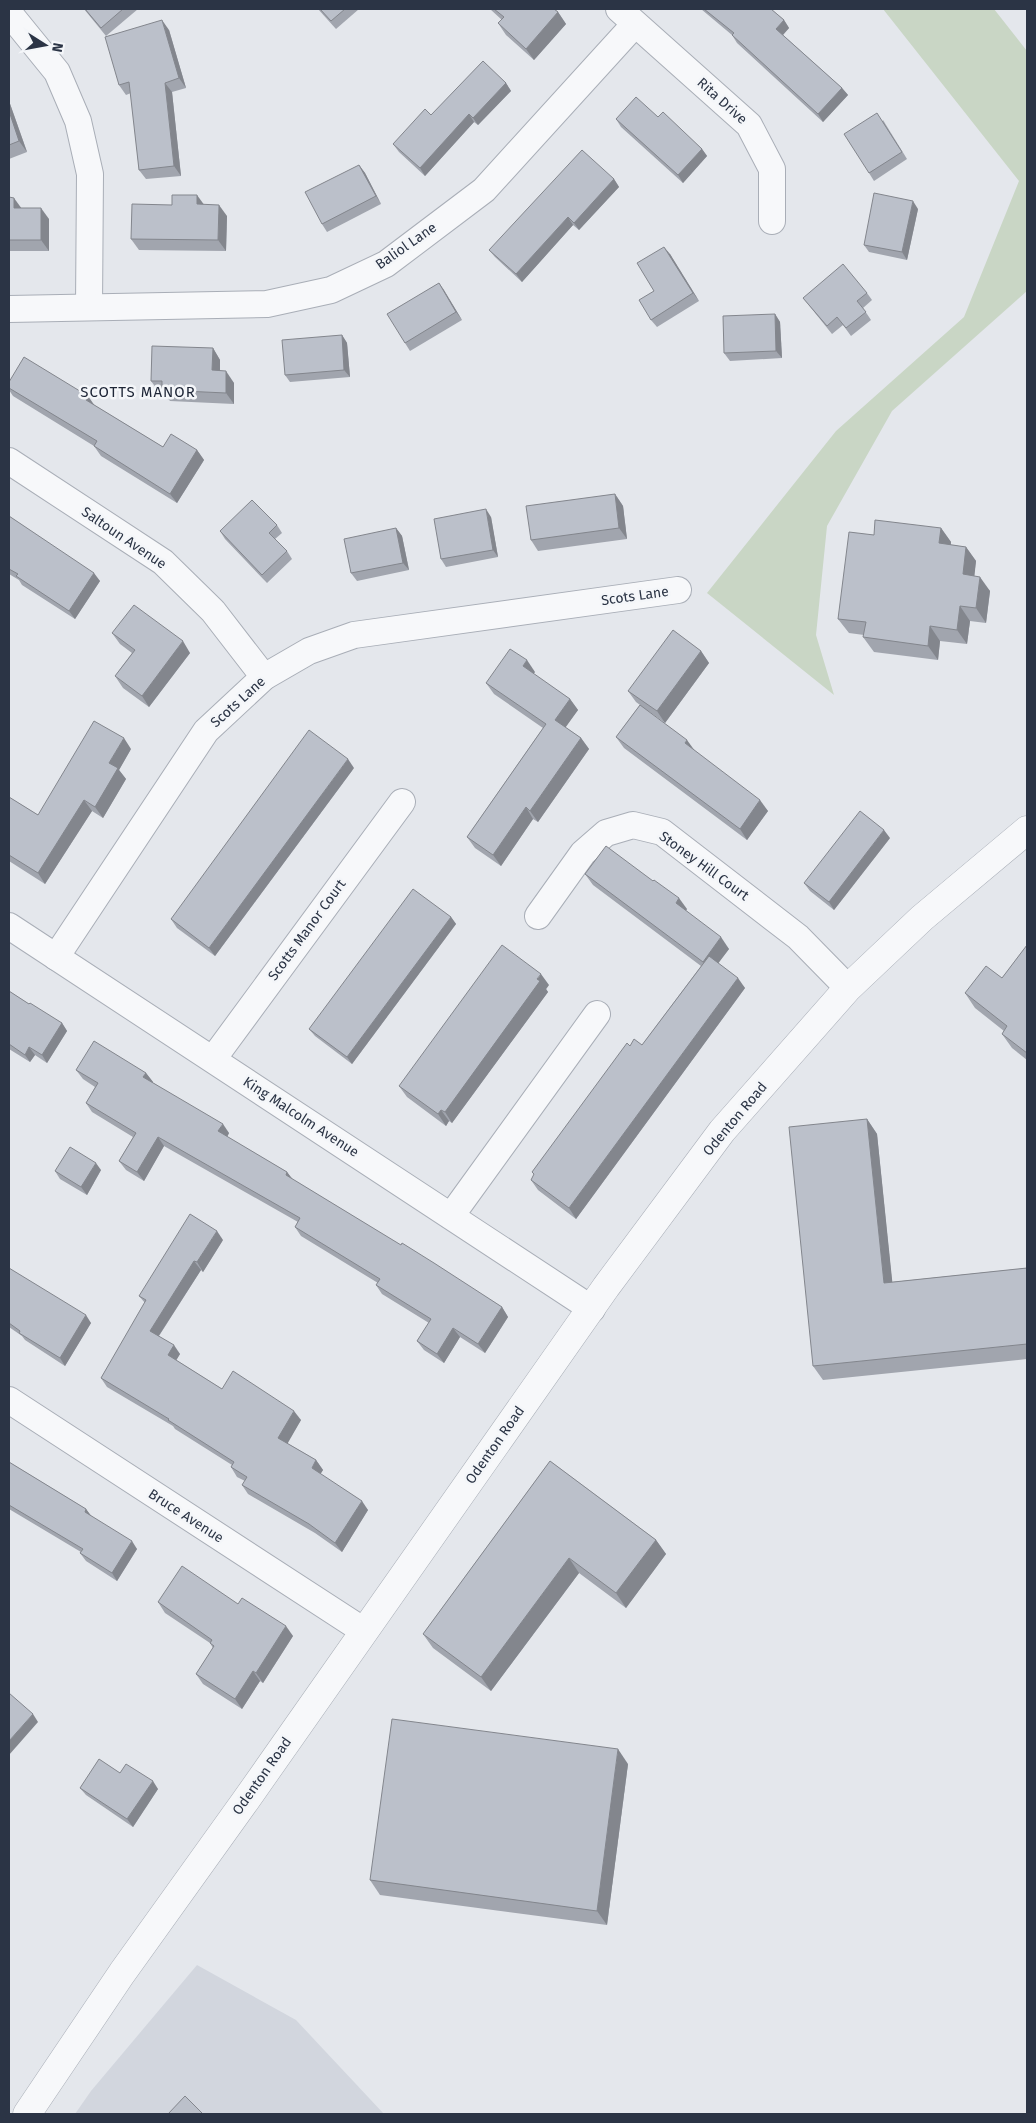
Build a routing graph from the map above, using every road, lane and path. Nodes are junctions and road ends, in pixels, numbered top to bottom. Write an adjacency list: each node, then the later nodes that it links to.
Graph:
1 (9, 13): 4 (street)
2 (627, 16): 3 (street, Rita Drive); 4 (street, Baliol Lane)
3 (772, 221)
4 (89, 307): 5 (street, Baliol Lane)
5 (9, 309)
6 (9, 461): 8 (street, Saltoun Avenue)
7 (678, 590): 8 (street, Scots Lane)
8 (264, 677): 13 (street, Scots Lane)
9 (402, 802): 16 (street, Scotts Manor Court)
10 (1027, 830): 14 (street, Odenton Road)
11 (538, 916): 14 (street, Stoney Hill Court)
12 (9, 926): 13 (street, King Malcolm Avenue)
13 (56, 956): 16 (street, King Malcolm Avenue)
14 (848, 988): 18 (street, Odenton Road)
15 (597, 1014): 17 (street)
16 (213, 1059): 17 (street, King Malcolm Avenue)
17 (451, 1216): 18 (street, King Malcolm Avenue)
18 (592, 1309): 20 (street, Odenton Road)
19 (9, 1400): 20 (street, Bruce Avenue)
20 (364, 1631): 21 (street, Odenton Road)
21 (27, 2114)

